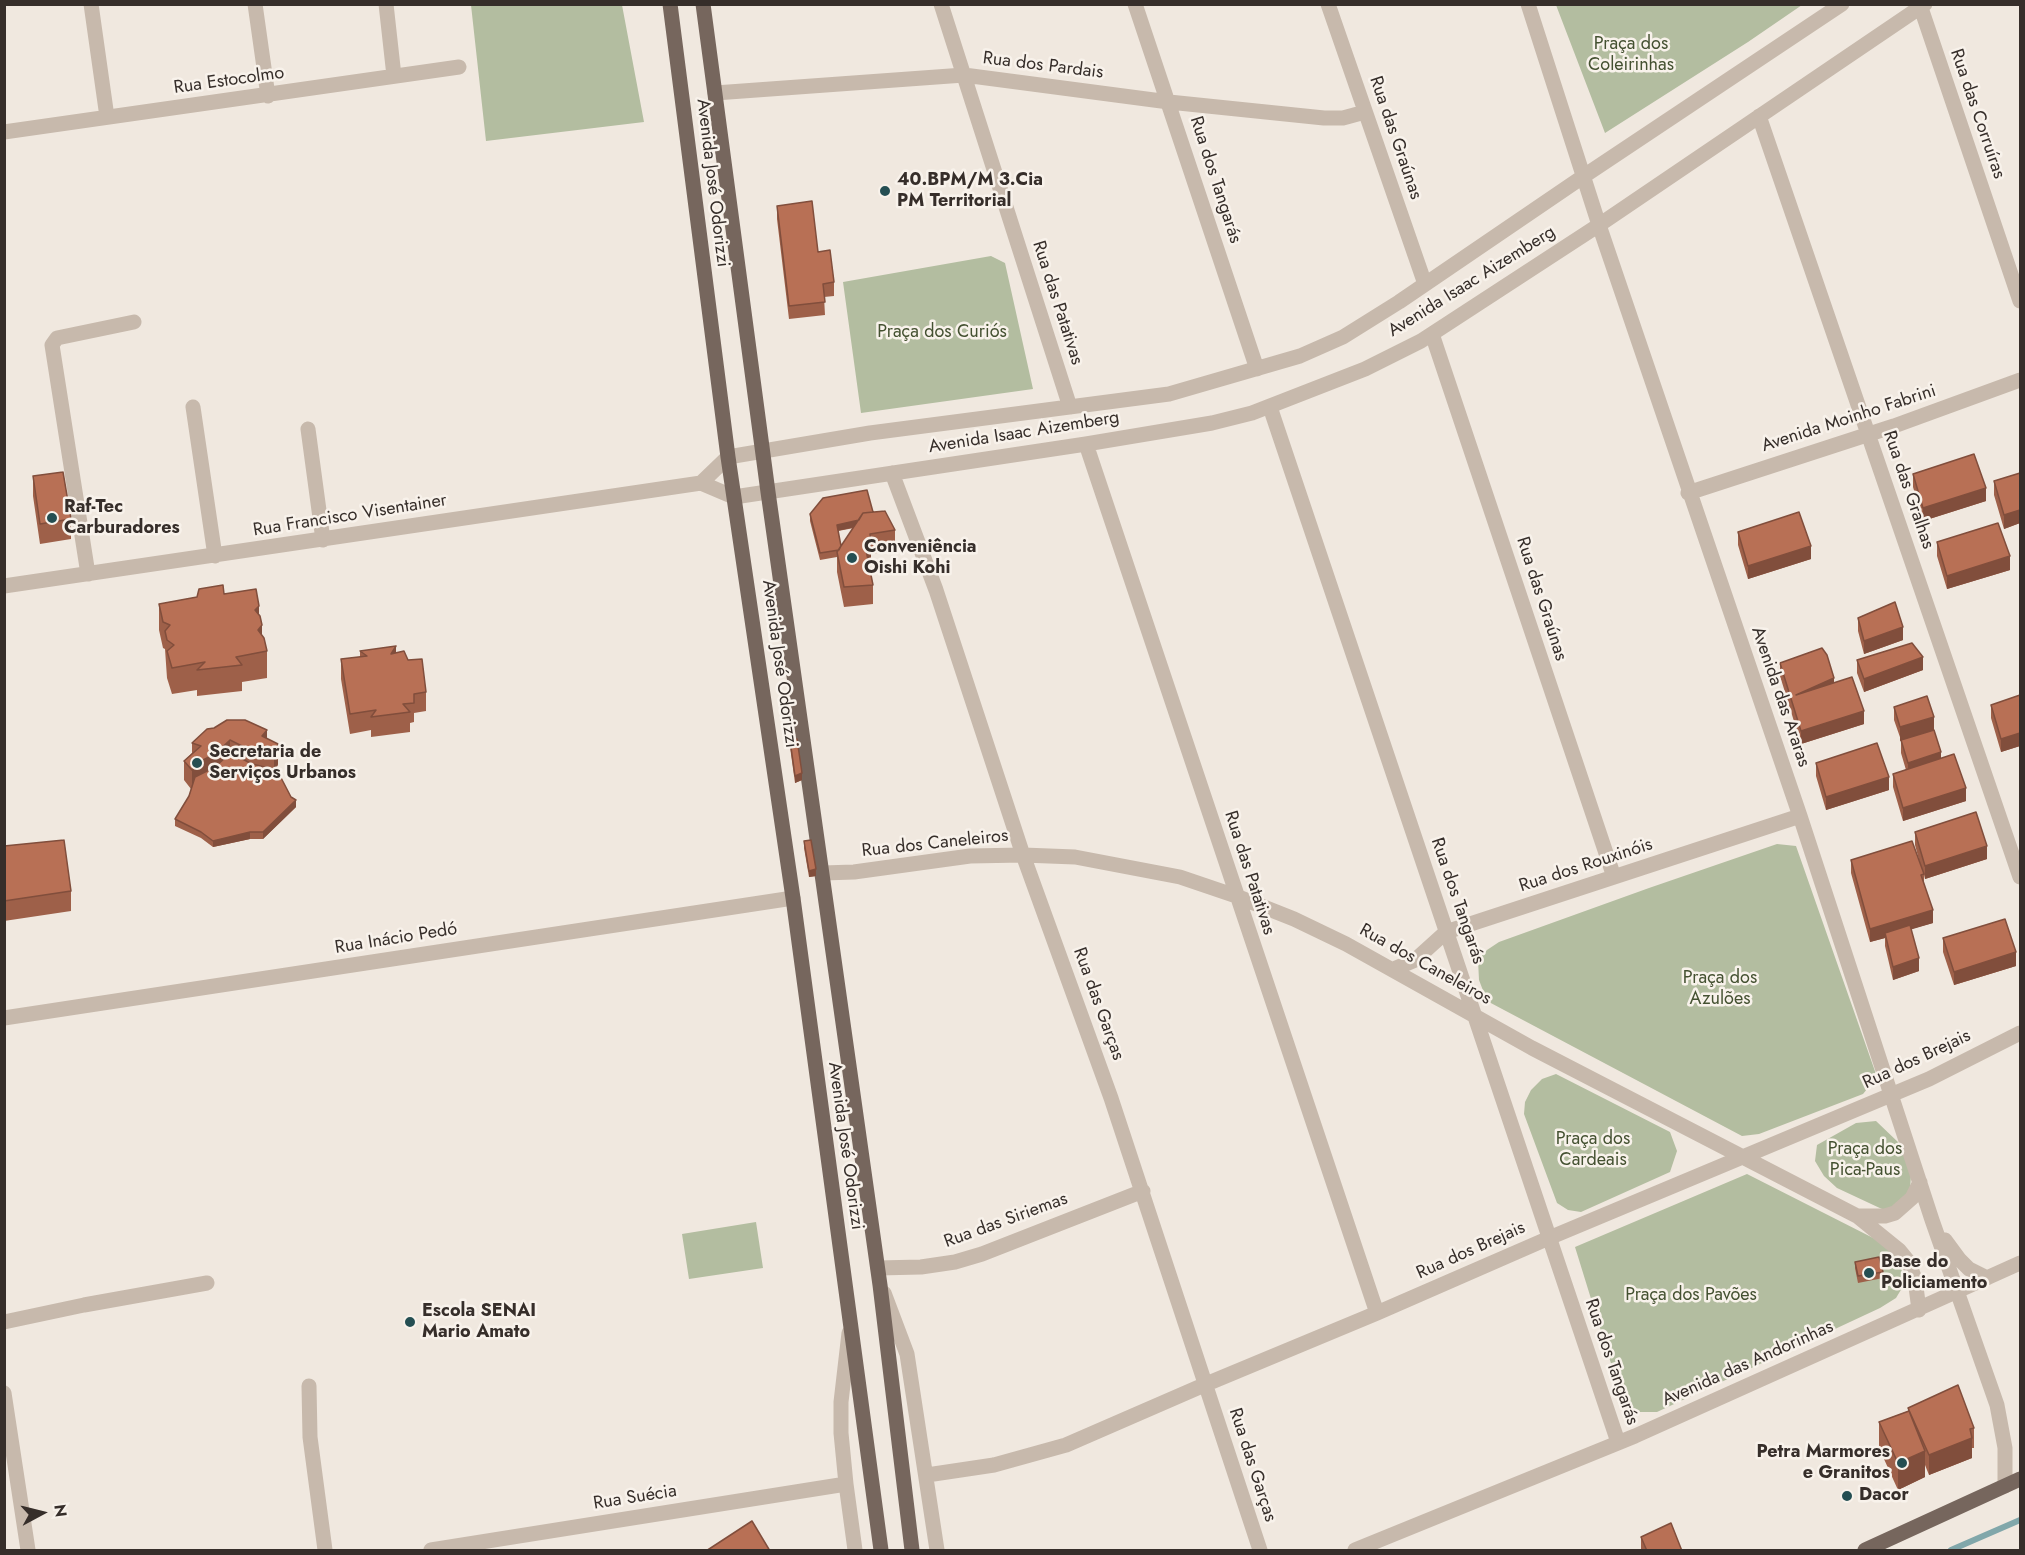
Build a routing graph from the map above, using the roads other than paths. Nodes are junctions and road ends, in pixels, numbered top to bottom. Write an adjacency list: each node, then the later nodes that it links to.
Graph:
1 (91, 4): 20 (street)
2 (255, 4): 16 (street)
3 (386, 4): 14 (street)
4 (670, 4): 37 (main road, Avenida José Odorizzi)
5 (703, 4): 15 (main road, Avenida José Odorizzi)
6 (941, 4): 13 (street, Rua das Patativas)
7 (1135, 4): 17 (street, Rua dos Tangarás)
8 (1328, 4): 18 (street, Rua das Graúnas)
9 (1528, 4): 22 (street)
10 (1842, 4): 22 (street, Avenida Isaac Aizemberg)
11 (1923, 6): 19 (street, Avenida Isaac Aizemberg); 25 (street, Rua das Corruíras)
12 (459, 67): 14 (street, Rua Estocolmo)
13 (964, 75): 15 (street, Rua dos Pardais); 17 (street, Rua dos Pardais); 31 (street, Rua das Patativas)
14 (394, 76): 16 (street, Rua Estocolmo)
15 (715, 93): 36 (main road, Avenida José Odorizzi)
16 (268, 96): 20 (street, Rua Estocolmo)
17 (1169, 102): 18 (street, Rua dos Pardais); 28 (street, Rua dos Tangarás)
18 (1365, 112): 24 (street, Rua das Graúnas)
19 (1759, 116): 23 (street, Avenida Isaac Aizemberg); 34 (street, Rua das Gralhas)
20 (107, 117): 21 (street, Rua Estocolmo)
21 (4, 132)
22 (1584, 176): 23 (street, Avenida das Araras); 24 (street, Avenida Isaac Aizemberg)
23 (1599, 225): 27 (street, Avenida Isaac Aizemberg); 41 (street, Avenida das Araras)
24 (1425, 284): 28 (street, Avenida Isaac Aizemberg)
25 (2020, 301)
26 (134, 322): 45 (street)
27 (1432, 334): 32 (street, Avenida Isaac Aizemberg); 50 (street, Rua das Graúnas)
28 (1257, 369): 31 (street, Avenida Isaac Aizemberg)
29 (2020, 380): 34 (street, Avenida Moinho Fabrini)
30 (193, 407): 44 (street)
31 (1070, 407): 36 (street, Avenida Isaac Aizemberg)
32 (1270, 407): 35 (street, Avenida Isaac Aizemberg); 54 (street, Rua dos Tangarás)
33 (308, 429): 43 (street)
34 (1869, 434): 41 (street, Avenida Moinho Fabrini); 51 (street, Rua das Gralhas)
35 (1086, 444): 38 (street, Avenida Isaac Aizemberg); 52 (street, Rua das Patativas)
36 (763, 451): 37 (street, Avenida Isaac Aizemberg); 40 (main road, Avenida José Odorizzi)
37 (728, 457): 39 (street); 42 (main road, Avenida José Odorizzi)
38 (891, 473): 40 (street, Avenida Isaac Aizemberg); 48 (street, Rua das Garças)
39 (701, 483): 42 (street); 43 (street, Rua Francisco Visentainer)
40 (768, 492): 42 (street); 49 (main road, Avenida José Odorizzi)
41 (1689, 493): 47 (street, Avenida das Araras)
42 (735, 497): 53 (main road, Avenida José Odorizzi)
43 (323, 540): 44 (street, Rua Francisco Visentainer)
44 (215, 556): 45 (street, Rua Francisco Visentainer)
45 (88, 574): 46 (street, Rua Francisco Visentainer)
46 (4, 586)
47 (1800, 816): 50 (street, Rua dos Rouxinóis); 59 (street, Avenida das Araras)
48 (1023, 855): 49 (street, Rua dos Caneleiros); 52 (street, Rua dos Caneleiros); 62 (street, Rua das Garças)
49 (823, 873): 67 (main road, Avenida José Odorizzi)
50 (1614, 877): 54 (street, Rua dos Rouxinóis)
51 (2020, 877)
52 (1236, 896): 55 (street, Rua dos Caneleiros); 73 (street, Rua das Patativas)
53 (793, 898): 57 (street, Rua Inácio Pedó); 75 (main road, Avenida José Odorizzi)
54 (1446, 932): 55 (street, Rua dos Rouxinóis); 56 (street, Rua dos Tangarás)
55 (1394, 969): 56 (street, Rua dos Caneleiros)
56 (1474, 1014): 60 (street, Rua dos Caneleiros); 65 (street, Rua dos Tangarás)
57 (4, 1018)
58 (2020, 1033): 59 (street, Rua dos Brejais)
59 (1891, 1095): 60 (street, Rua dos Brejais); 61 (street, Avenida das Araras)
60 (1744, 1157): 63 (street, Rua dos Caneleiros); 65 (street, Rua dos Brejais)
61 (1920, 1182): 63 (street); 64 (street, Avenida das Araras)
62 (1143, 1191): 67 (street, Rua das Siriemas); 76 (street, Rua das Garças)
63 (1857, 1216): 72 (street, Rua dos Caneleiros)
64 (1932, 1220): 68 (street, Avenida das Araras); 71 (street, Avenida das Araras)
65 (1549, 1238): 73 (street, Rua dos Brejais); 79 (street, Rua dos Tangarás)
66 (2020, 1263): 68 (street, Avenida das Andorinhas)
67 (878, 1268): 70 (main road, Avenida José Odorizzi)
68 (1987, 1278): 71 (street, Avenida das Andorinhas)
69 (207, 1283): 74 (street)
70 (880, 1285): 80 (street, Avenida José Odorizzi); 89 (main road, Avenida José Odorizzi)
71 (1958, 1291): 72 (street, Avenida das Andorinhas); 83 (street, Avenida das Araras)
72 (1919, 1310): 79 (street, Avenida das Andorinhas)
73 (1377, 1313): 76 (street, Rua dos Brejais)
74 (4, 1322)
75 (850, 1329): 82 (street, Avenida José Odorizzi); 88 (main road, Avenida José Odorizzi)
76 (1204, 1385): 80 (street, Rua dos Brejais); 91 (street, Rua das Garças)
77 (309, 1386): 85 (street)
78 (4, 1393): 84 (street)
79 (1618, 1442): 92 (street, Avenida das Andorinhas)
80 (927, 1475): 90 (street, Avenida José Odorizzi)
81 (2020, 1479): 83 (main road)
82 (846, 1484): 86 (street, Rua Suécia); 87 (street, Avenida José Odorizzi)
83 (2005, 1486): 93 (main road)
84 (28, 1551)
85 (325, 1551)
86 (430, 1551)
87 (855, 1551)
88 (881, 1551)
89 (912, 1551)
90 (937, 1551)
91 (1260, 1551)
92 (1355, 1551)
93 (1864, 1551)

